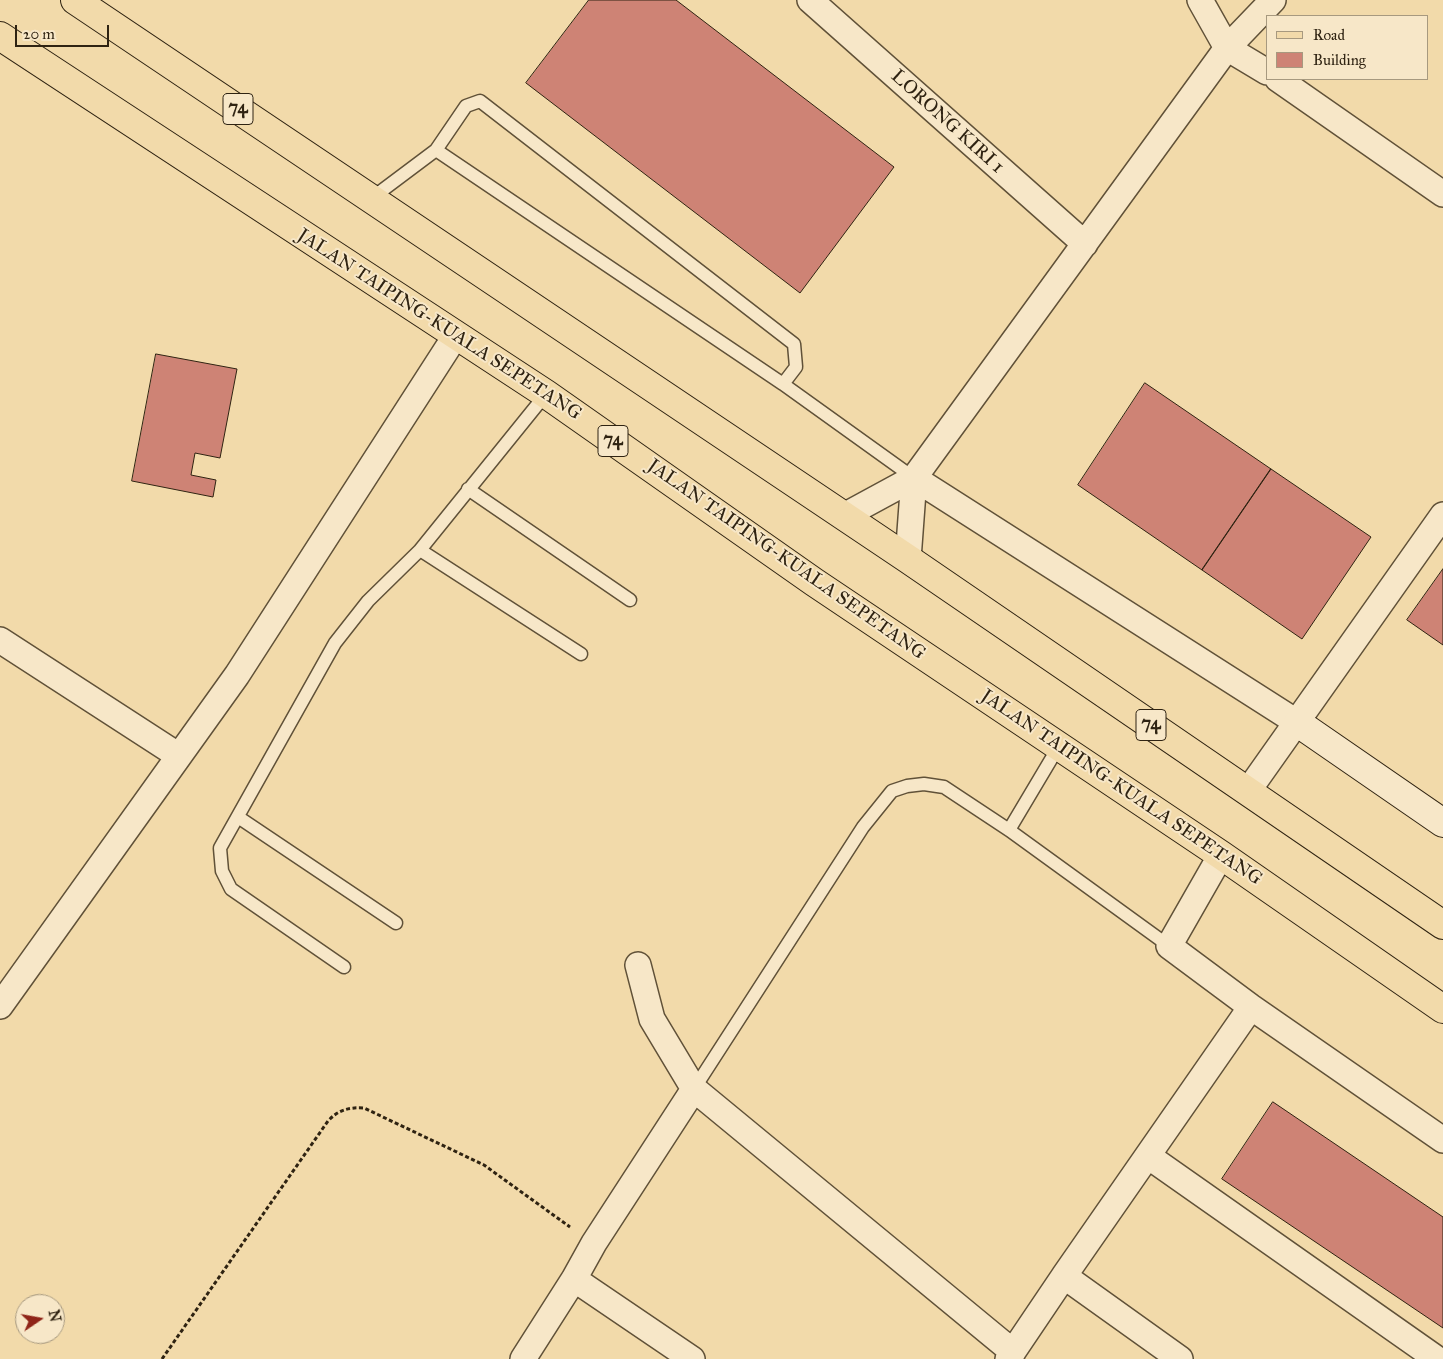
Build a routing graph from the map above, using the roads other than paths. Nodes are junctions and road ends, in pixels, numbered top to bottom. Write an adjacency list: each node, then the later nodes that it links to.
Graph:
1 (75, 0): 11 (main road, 74)
2 (810, 0): 12 (street, LORONG KIRI 1)
3 (1200, 0): 6 (street)
4 (1273, 0): 6 (street)
5 (0, 36): 13 (main road, JALAN TAIPING-KUALA SEPETANG / 74)
6 (1227, 48): 7 (street); 12 (street)
7 (1266, 71)
8 (1279, 80): 10 (street)
9 (436, 150): 11 (lane); 14 (lane); 14 (lane)
10 (1443, 194)
11 (372, 198): 19 (main road, 74)
12 (1085, 244): 16 (street)
13 (456, 335): 15 (main road, JALAN TAIPING-KUALA SEPETANG / 74); 27 (street)
14 (783, 384): 16 (lane)
15 (546, 394): 17 (lane); 26 (main road, JALAN TAIPING-KUALA SEPETANG / 74)
16 (914, 478): 19 (street); 21 (street); 25 (street)
17 (468, 489): 20 (lane); 22 (lane)
18 (1443, 515): 25 (street)
19 (844, 516): 21 (main road, 74)
20 (420, 550): 24 (lane); 29 (lane)
21 (908, 559): 28 (main road, 74)
22 (630, 600)
23 (0, 640): 27 (street)
24 (581, 654)
25 (1298, 723): 28 (street); 30 (street)
26 (1059, 746): 31 (lane); 32 (main road, JALAN TAIPING-KUALA SEPETANG / 74)
27 (179, 756): 38 (street)
28 (1248, 791): 34 (main road, 74)
29 (238, 816): 33 (lane); 37 (lane)
30 (1443, 824)
31 (1008, 830): 35 (lane); 41 (lane)
32 (1221, 855): 35 (street); 40 (main road, JALAN TAIPING-KUALA SEPETANG / 74)
33 (396, 923)
34 (1443, 925)
35 (1169, 946): 39 (street)
36 (638, 964): 41 (street)
37 (344, 967)
38 (0, 1006)
39 (1251, 1007): 42 (street); 43 (street)
40 (1443, 1009)
41 (694, 1089): 45 (street); 46 (street)
42 (1443, 1140)
43 (1148, 1156): 44 (street); 50 (street)
44 (1064, 1276): 46 (street); 49 (street)
45 (574, 1279): 47 (street); 48 (street)
46 (1010, 1355)
47 (523, 1359)
48 (692, 1359)
49 (1180, 1359)
50 (1437, 1359)

